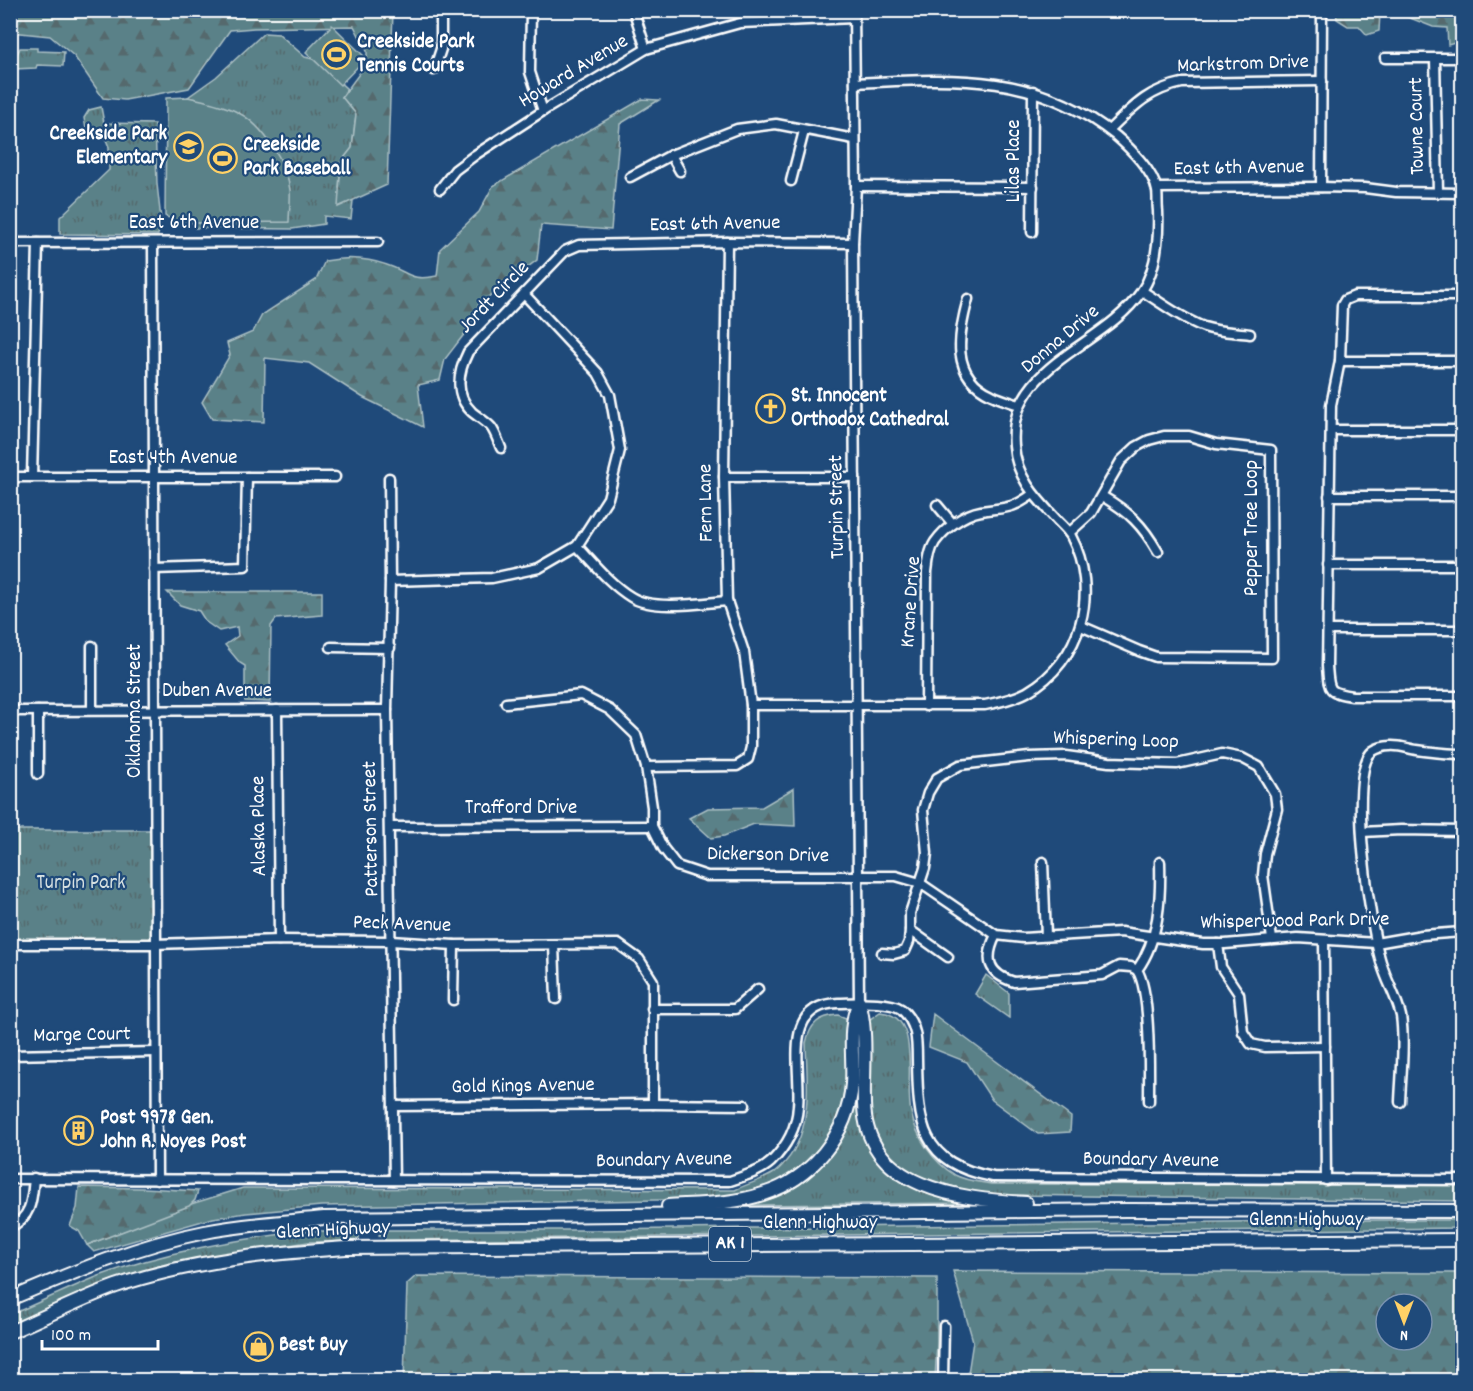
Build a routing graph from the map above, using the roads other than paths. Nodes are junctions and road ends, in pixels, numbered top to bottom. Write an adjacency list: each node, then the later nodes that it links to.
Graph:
1 (441, 10): 10 (street)
2 (531, 10): 14 (street)
3 (1322, 10): 11 (street)
4 (634, 12): 6 (street)
5 (854, 14): 6 (street, Howard Avenue); 12 (street, Turpin Street)
6 (646, 49): 14 (street, Howard Avenue)
7 (1385, 58): 9 (street)
8 (1462, 58): 9 (street)
9 (1435, 59): 27 (street, Towne Court)
10 (434, 70)
11 (1322, 81): 15 (street, Markstrom Drive); 23 (street)
12 (855, 83): 13 (street, Donna Drive); 17 (street, Turpin Street)
13 (1033, 91): 15 (street, Donna Drive); 24 (street, Lilas Place)
14 (543, 111): 26 (street, Howard Avenue)
15 (1108, 130): 25 (street, Donna Drive)
16 (804, 131): 17 (street); 18 (street); 21 (street)
17 (854, 139): 22 (street, Turpin Street)
18 (671, 155): 19 (street); 20 (street)
19 (680, 171)
20 (630, 177)
21 (791, 181)
22 (856, 186): 24 (street); 35 (street, Turpin Street)
23 (1321, 186): 25 (street, East 6th Avenue); 27 (street, East 6th Avenue)
24 (1033, 187): 29 (street, Lilas Place)
25 (1157, 188): 37 (street, Donna Drive)
26 (440, 189)
27 (1437, 192): 28 (street, East 6th Avenue)
28 (1462, 193)
29 (1032, 232)
30 (378, 242): 34 (street, East 6th Avenue)
31 (727, 242): 35 (street, East 6th Avenue); 36 (street, East 6th Avenue); 53 (street, Fern Lane)
32 (10, 243): 33 (street, East 6th Avenue)
33 (38, 243): 34 (street, East 6th Avenue); 49 (street)
34 (153, 243): 50 (street, Oklahoma Street)
35 (853, 243): 54 (street, Turpin Street)
36 (579, 245): 38 (street, Jordt Circle)
37 (1142, 291): 41 (street); 44 (street, Donna Drive)
38 (524, 294): 47 (street, Jordt Circle); 63 (street)
39 (1462, 296): 43 (street)
40 (968, 299): 44 (street)
41 (1250, 334)
42 (1462, 361): 43 (street)
43 (1340, 362): 45 (street)
44 (1019, 405): 56 (street, Donna Drive)
45 (1332, 430): 46 (street); 58 (street)
46 (1462, 430)
47 (501, 448)
48 (10, 477): 49 (street, East 4th Avenue)
49 (32, 477): 50 (street, East 4th Avenue)
50 (153, 477): 51 (street, East 4th Avenue); 67 (street, Oklahoma Street)
51 (247, 477): 52 (street, East 4th Avenue); 67 (street)
52 (335, 477)
53 (724, 477): 54 (street); 69 (street, Fern Lane)
54 (855, 477): 80 (street, Turpin Street)
55 (389, 478): 68 (street, Patterson Street)
56 (1033, 494): 61 (street, Krane Drive); 62 (street, Donna Drive)
57 (1102, 496): 62 (street, Pepper Tree Loop); 64 (street); 70 (street, Pepper Tree Loop)
58 (1329, 496): 59 (street); 65 (street)
59 (1462, 496)
60 (937, 505): 61 (street)
61 (953, 524): 79 (street, Krane Drive)
62 (1069, 533): 70 (street, Donna Drive)
63 (577, 546): 68 (street); 69 (street)
64 (1158, 552)
65 (1328, 565): 66 (street); 71 (street)
66 (1462, 565)
67 (154, 570): 86 (street, Oklahoma Street)
68 (390, 581): 75 (street, Patterson Street)
69 (727, 601): 78 (street, Fern Lane)
70 (1081, 626): 79 (street, Donna Drive)
71 (1328, 630): 72 (street); 76 (street)
72 (1462, 630)
73 (92, 646): 81 (street)
74 (331, 647): 75 (street)
75 (390, 648): 83 (street, Patterson Street)
76 (1462, 696)
77 (506, 703): 88 (street, Dickerson Drive)
78 (751, 705): 80 (street, Donna Drive); 88 (street, Fern Lane)
79 (926, 706): 80 (street, Donna Drive)
80 (858, 707): 96 (street, Turpin Street)
81 (93, 710): 85 (street, Duben Avenue); 86 (street, Duben Avenue)
82 (277, 710): 83 (street, Duben Avenue); 86 (street, Duben Avenue); 104 (street, Alaska Place)
83 (387, 710): 91 (street, Patterson Street)
84 (10, 711): 85 (street, Duben Avenue)
85 (38, 711): 89 (street)
86 (154, 711): 108 (street, Oklahoma Street)
87 (1462, 754): 93 (street)
88 (646, 767): 90 (street, Dickerson Drive)
89 (38, 774)
90 (652, 826): 91 (street, Trafford Drive); 96 (street, Dickerson Drive)
91 (390, 827): 105 (street, Patterson Street)
92 (1462, 831): 93 (street)
93 (1362, 832): 110 (street)
94 (1043, 862): 102 (street)
95 (1160, 862): 101 (street)
96 (857, 876): 97 (street, Whisperwood Park Drive); 119 (street, Turpin Street)
97 (920, 883): 98 (street, Whispering Loop); 100 (street, Whisperwood Park Drive); 103 (street, Whispering Loop)
98 (910, 930): 113 (street); 114 (street)
99 (1462, 932): 110 (street, Whisperwood Park Drive)
100 (996, 935): 102 (street, Whisperwood Park Drive); 115 (street)
101 (1153, 935): 102 (street, Whisperwood Park Drive); 109 (street, Whisperwood Park Drive); 115 (street)
102 (1046, 936)
103 (1272, 939): 106 (street, Whisperwood Park Drive); 109 (street, Whisperwood Park Drive)
104 (279, 940): 105 (street, Peck Avenue); 108 (street, Peck Avenue)
105 (391, 941): 111 (street, Peck Avenue); 127 (street, Patterson Street)
106 (1324, 941): 110 (street, Whisperwood Park Drive); 121 (street)
107 (10, 944): 108 (street, Peck Avenue)
108 (155, 944): 122 (street, Oklahoma Street)
109 (1218, 944): 121 (street)
110 (1376, 944): 125 (street)
111 (454, 945): 112 (street, Peck Avenue); 118 (street)
112 (554, 945): 117 (street); 120 (street, Peck Avenue)
113 (882, 953)
114 (948, 957)
115 (1137, 970): 124 (street)
116 (758, 989): 120 (street)
117 (556, 999)
118 (453, 1000)
119 (860, 1003): 132 (street, Boundary Aveune); 133 (street, Boundary Aveune); 135 (highway); 137 (highway)
120 (652, 1008): 126 (street, Peck Avenue)
121 (1325, 1046): 133 (street)
122 (155, 1052): 123 (street, Marge Court); 131 (street, Oklahoma Street)
123 (10, 1055)
124 (1149, 1101)
125 (1400, 1102)
126 (653, 1104): 127 (street, Gold Kings Avenue); 128 (street, Gold Kings Avenue)
127 (393, 1106): 132 (street, Patterson Street)
128 (745, 1106)
129 (34, 1178): 130 (street, Boundary Aveune); 131 (street, Boundary Aveune); 138 (street)
130 (10, 1179)
131 (157, 1180): 132 (street, Boundary Aveune)
132 (394, 1180)
133 (1326, 1180): 134 (street, Boundary Aveune)
134 (1462, 1180)
135 (1126, 1210): 136 (highway, Glenn Highway / AK 1); 137 (highway, Glenn Highway / AK 1)
136 (1462, 1211)
137 (564, 1214): 140 (highway, Glenn Highway / AK 1)
138 (10, 1227)
139 (1462, 1240): 142 (highway, Glenn Highway / AK 1)
140 (10, 1298)
141 (944, 1326): 143 (street)
142 (10, 1332)
143 (943, 1380)

